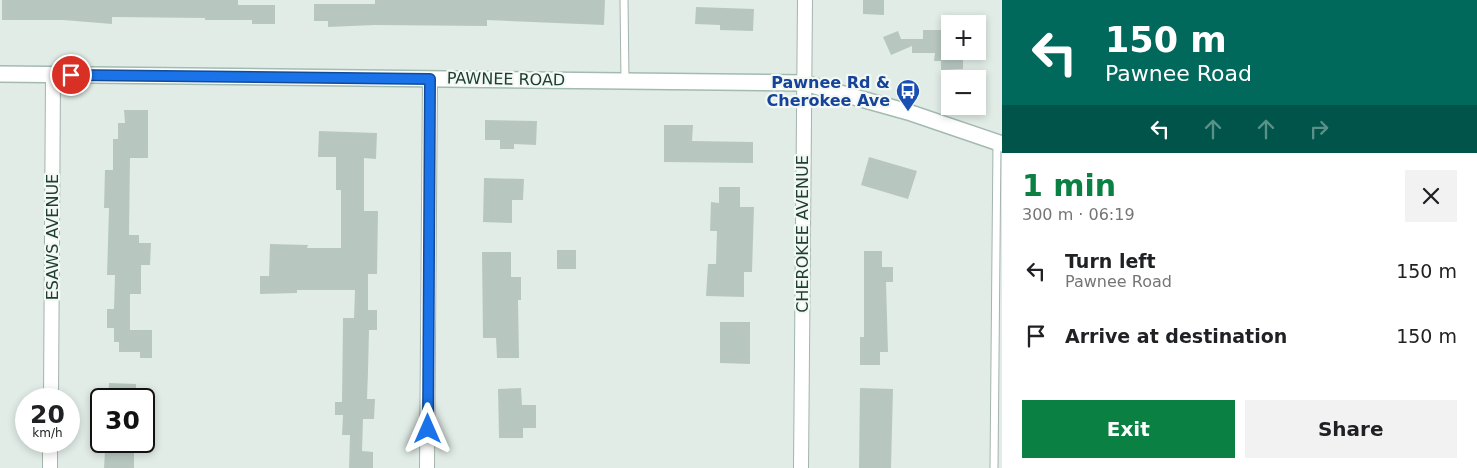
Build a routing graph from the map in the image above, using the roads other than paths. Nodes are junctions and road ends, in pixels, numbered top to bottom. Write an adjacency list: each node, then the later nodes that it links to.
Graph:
1 (624, 0): 6 (lane)
2 (805, 0): 7 (street, CHEROKEE AVENUE)
3 (0, 74): 4 (street, PAWNEE ROAD)
4 (53, 75): 5 (street, PAWNEE ROAD); 9 (street, ESAWS AVENUE)
5 (430, 79): 6 (street, PAWNEE ROAD); 12 (street)
6 (624, 80): 7 (street, PAWNEE ROAD)
7 (804, 83): 8 (street, PAWNEE ROAD); 13 (street, CHEROKEE AVENUE)
8 (999, 143): 14 (lane)
9 (51, 388)
10 (50, 453): 11 (street)
11 (50, 468)
12 (427, 468)
13 (801, 468)
14 (994, 468)

